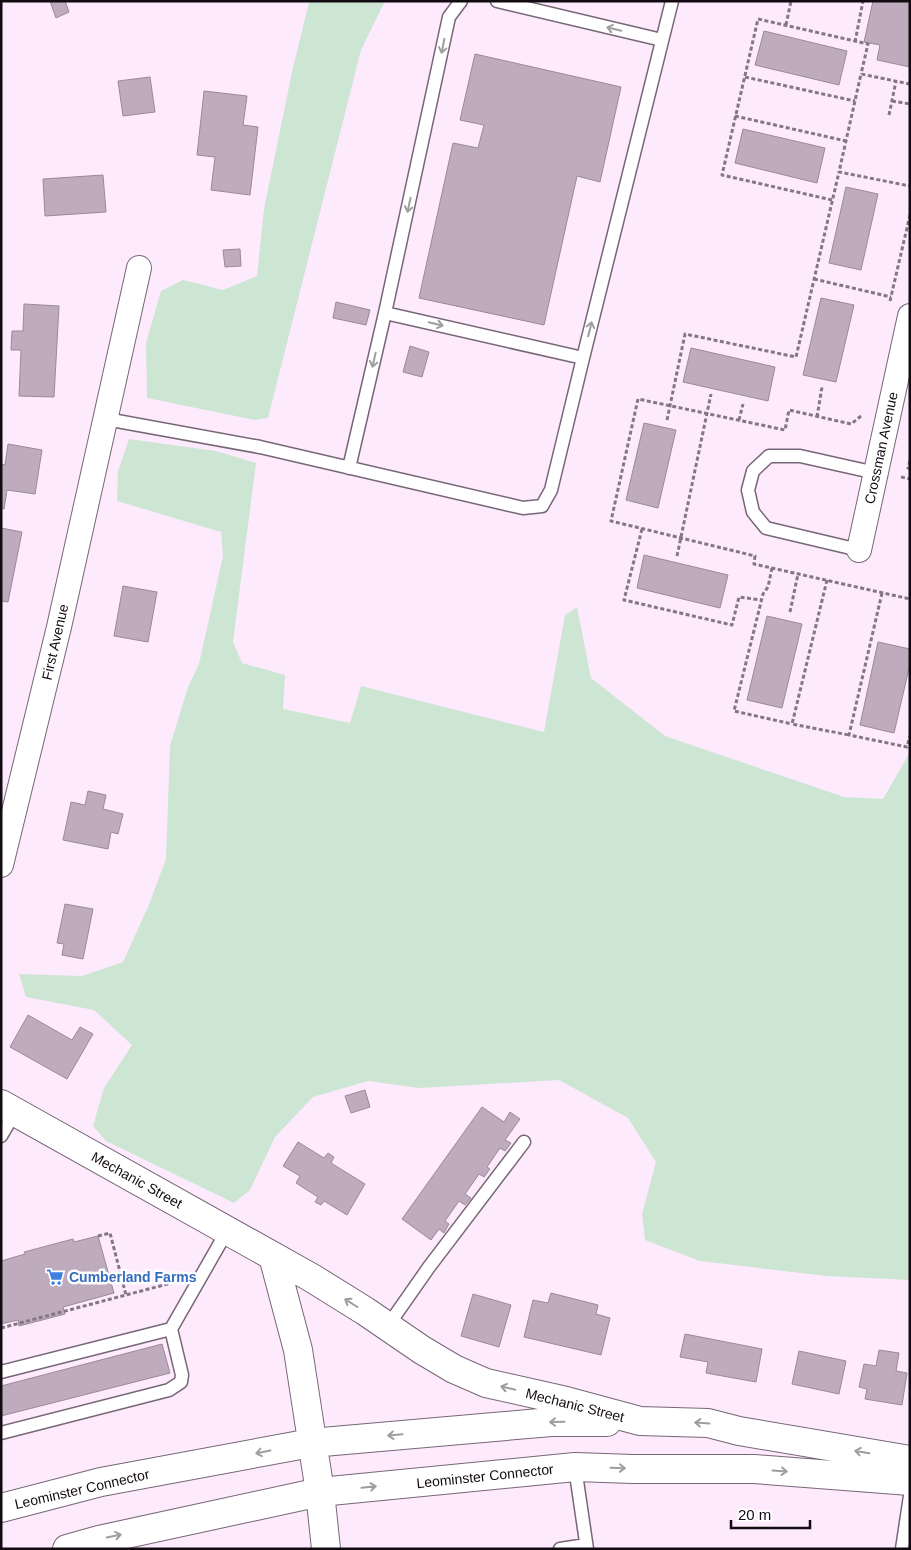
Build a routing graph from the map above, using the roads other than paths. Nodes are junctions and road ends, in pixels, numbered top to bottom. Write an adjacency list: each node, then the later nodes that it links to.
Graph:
1 (461, 1): 6 (lane, one-way to 6)
2 (497, 1): 4 (lane, one-way to 2)
3 (672, 1): 4 (lane)
4 (662, 40): 8 (lane, one-way to 4)
5 (139, 268): 9 (street, First Avenue)
6 (386, 313): 8 (lane, one-way to 8); 10 (lane, one-way to 10)
7 (910, 316): 11 (street, Crossman Avenue)
8 (583, 358): 10 (lane)
9 (106, 419): 10 (lane); 13 (street, First Avenue)
10 (350, 468)
11 (876, 473): 12 (street, Crossman Avenue); 12 (lane)
12 (859, 550)
13 (1, 865)
14 (8, 1108): 15 (lane); 17 (main road, Mechanic Street)
15 (1, 1136)
16 (524, 1142): 19 (lane)
17 (227, 1231): 18 (main road, Mechanic Street); 20 (lane)
18 (273, 1256): 19 (main road, Mechanic Street, one-way to 18); 24 (main road)
19 (387, 1327): 22 (main road, Mechanic Street, one-way to 19)
20 (171, 1329): 21 (lane); 23 (lane)
21 (1, 1372)
22 (640, 1421): 24 (main road, Leominster Connector, one-way to 24); 25 (main road, Mechanic Street, one-way to 22)
23 (1, 1433)
24 (311, 1443): 28 (main road); 30 (main road, Leominster Connector, one-way to 30)
25 (910, 1460)
26 (575, 1467): 27 (main road, Leominster Connector, one-way to 27); 28 (main road, Leominster Connector, one-way to 26); 31 (lane)
27 (910, 1481)
28 (320, 1492): 32 (main road, Leominster Connector, one-way to 28); 33 (main road)
29 (910, 1496): 35 (lane)
30 (1, 1508)
31 (586, 1547): 34 (lane)
32 (67, 1549)
33 (326, 1549)
34 (560, 1549)
35 (902, 1549)

